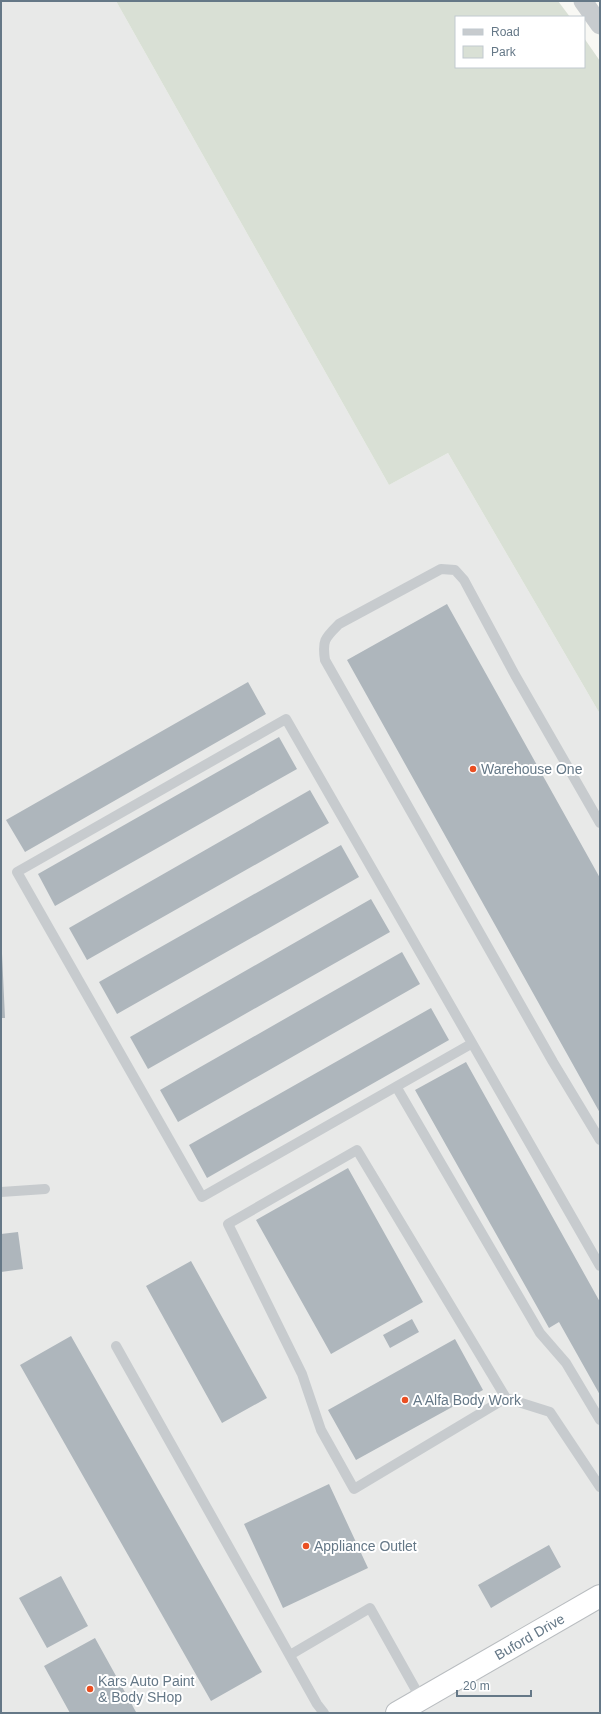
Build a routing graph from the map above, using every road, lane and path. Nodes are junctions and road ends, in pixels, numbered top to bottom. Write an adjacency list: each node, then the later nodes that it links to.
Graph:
1 (584, 1): 2 (street)
2 (600, 25)
3 (600, 823): 6 (lane)
4 (471, 1044): 5 (lane); 5 (lane); 9 (lane)
5 (397, 1088): 12 (lane)
6 (600, 1140)
7 (45, 1189): 8 (lane)
8 (1, 1192)
9 (600, 1266)
10 (116, 1346): 15 (lane)
11 (506, 1398): 11 (lane); 13 (lane)
12 (600, 1420)
13 (600, 1487)
14 (600, 1596): 16 (highway, Buford Drive)
15 (290, 1655): 16 (lane); 17 (lane)
16 (421, 1699): 18 (highway, Buford Drive)
17 (324, 1713)
18 (397, 1713)

